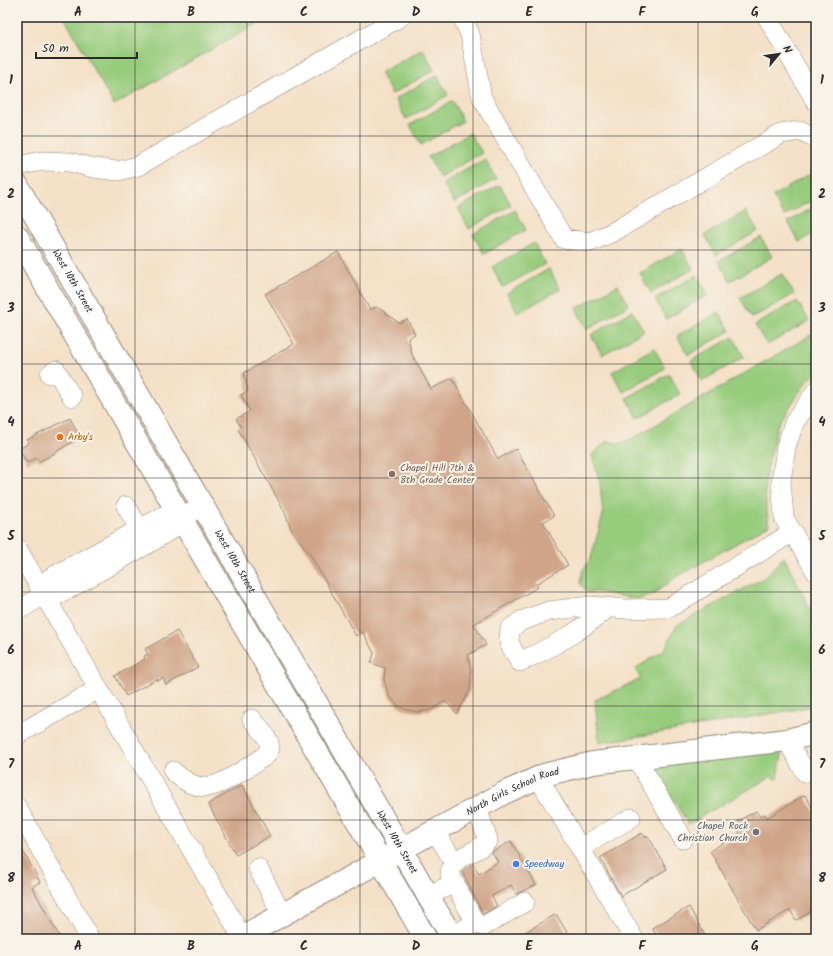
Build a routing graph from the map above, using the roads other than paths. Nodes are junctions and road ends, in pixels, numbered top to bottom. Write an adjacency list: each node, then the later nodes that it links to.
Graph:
1 (400, 17): 6 (lane)
2 (462, 17): 5 (lane)
3 (767, 17): 4 (lane)
4 (816, 102)
5 (816, 139)
6 (17, 166)
7 (17, 185): 13 (main road, West 10th Street)
8 (17, 236): 14 (main road)
9 (50, 374): 11 (lane)
10 (816, 391): 16 (lane)
11 (72, 397)
12 (126, 506): 15 (lane)
13 (203, 506): 14 (lane); 37 (main road, West 10th Street)
14 (181, 518): 15 (lane); 19 (lane); 38 (main road)
15 (140, 530): 19 (lane)
16 (793, 532): 18 (lane); 20 (lane)
17 (17, 548): 19 (lane)
18 (816, 572)
19 (44, 595): 21 (lane); 22 (lane)
20 (608, 608): 20 (lane)
21 (17, 611)
22 (98, 689): 25 (lane); 46 (lane)
23 (252, 719): 28 (lane)
24 (816, 733): 26 (main road, North Girls School Road)
25 (17, 735)
26 (787, 740): 27 (main road, North Girls School Road); 29 (lane)
27 (636, 757): 30 (main road, North Girls School Road); 35 (lane)
28 (173, 771)
29 (806, 772)
30 (538, 777): 32 (main road, North Girls School Road); 36 (lane)
31 (17, 807): 48 (lane)
32 (478, 808): 34 (main road, North Girls School Road); 39 (lane)
33 (631, 818): 36 (lane)
34 (435, 831): 37 (main road, North Girls School Road); 39 (lane)
35 (683, 839)
36 (580, 848): 50 (lane)
37 (402, 850): 38 (main road, North Girls School Road); 42 (main road, West 10th Street)
38 (381, 862): 44 (main road, North Girls School Road); 49 (main road)
39 (454, 862): 41 (lane)
40 (258, 868): 44 (lane)
41 (454, 883): 42 (lane); 45 (lane)
42 (428, 896): 47 (main road, West 10th Street)
43 (525, 902): 45 (lane)
44 (282, 915): 46 (main road, North Girls School Road)
45 (475, 923): 47 (lane)
46 (247, 937)
47 (452, 937)
48 (90, 939)
49 (426, 939)
50 (634, 939)

